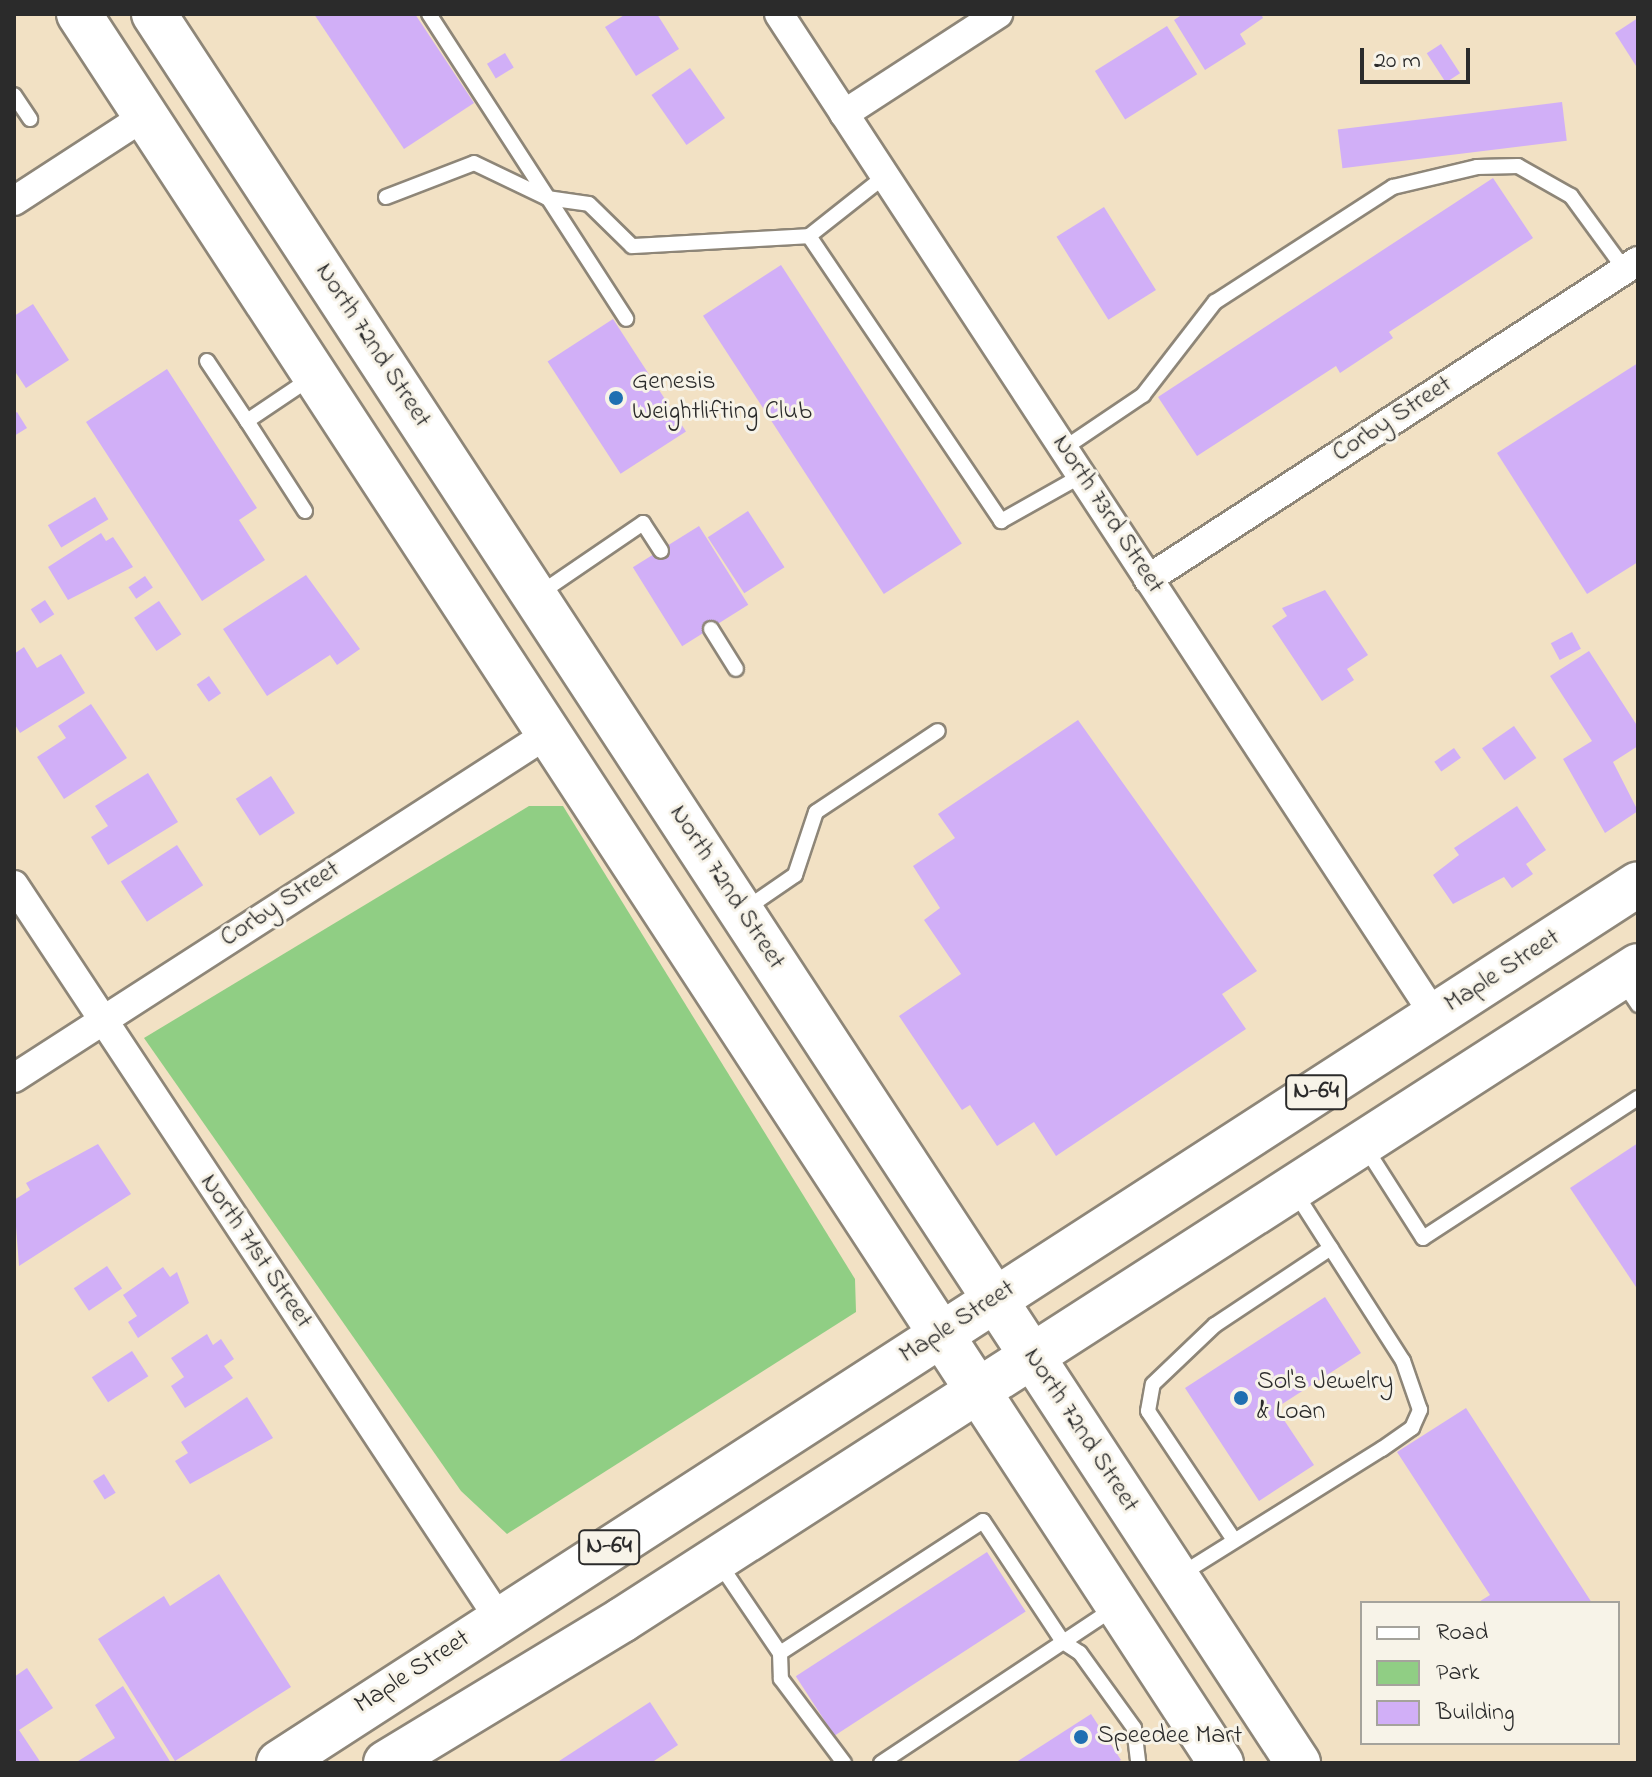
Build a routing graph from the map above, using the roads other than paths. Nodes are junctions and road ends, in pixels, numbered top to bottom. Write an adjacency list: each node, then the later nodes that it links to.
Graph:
1 (79, 14): 8 (main road)
2 (154, 14): 25 (main road, North 72nd Street)
3 (429, 14): 12 (lane)
4 (779, 14): 7 (street, North 73rd Street)
5 (998, 14): 7 (street)
6 (14, 95): 9 (lane)
7 (844, 114): 10 (street, North 73rd Street)
8 (145, 116): 13 (street); 18 (main road)
9 (30, 119)
10 (885, 176): 14 (lane); 20 (street, North 73rd Street)
11 (386, 197): 12 (lane)
12 (547, 198): 14 (lane); 16 (lane)
13 (14, 201)
14 (809, 236): 21 (lane)
15 (1631, 266): 20 (lane); 24 (street, Corby Street)
16 (626, 319)
17 (207, 361): 19 (lane)
18 (315, 376): 19 (lane); 29 (main road)
19 (247, 421): 22 (lane)
20 (1063, 449): 21 (street, North 73rd Street)
21 (1081, 476): 24 (street, North 73rd Street)
22 (305, 511)
23 (661, 551): 25 (lane)
24 (1148, 579): 34 (street, North 73rd Street)
25 (535, 596): 32 (main road, North 72nd Street)
26 (711, 629): 27 (lane)
27 (736, 669)
28 (938, 731): 32 (lane)
29 (549, 733): 35 (street, Corby Street); 42 (main road)
30 (1638, 884): 34 (main road, Maple Street / N-64)
31 (14, 885): 35 (street, North 71st Street)
32 (742, 912): 41 (main road, North 72nd Street)
33 (1632, 983): 38 (main road, N-64)
34 (1435, 1016): 41 (main road, Maple Street / N-64)
35 (102, 1021): 36 (street, Corby Street); 49 (street, North 71st Street)
36 (14, 1078)
37 (1638, 1098): 38 (lane)
38 (1362, 1143): 39 (main road, N-64)
39 (1293, 1188): 40 (lane); 43 (main road, N-64)
40 (1331, 1248): 45 (lane); 45 (lane)
41 (994, 1300): 42 (main road, Maple Street / N-64); 43 (main road, North 72nd Street)
42 (941, 1334): 44 (main road); 49 (main road, Maple Street / N-64)
43 (1031, 1356): 44 (main road, N-64); 47 (main road, North 72nd Street)
44 (978, 1390): 46 (main road, N-64); 48 (main road)
45 (1234, 1540): 47 (lane)
46 (716, 1559): 51 (lane); 53 (main road, N-64)
47 (1176, 1577): 58 (main road, North 72nd Street)
48 (1119, 1605): 50 (lane); 57 (main road)
49 (498, 1617): 52 (main road, Maple Street / N-64)
50 (1063, 1642): 51 (lane); 55 (lane); 56 (lane)
51 (780, 1653): 54 (lane)
52 (279, 1763)
53 (386, 1763)
54 (844, 1763)
55 (881, 1763)
56 (1138, 1763)
57 (1221, 1763)
58 (1298, 1763)

